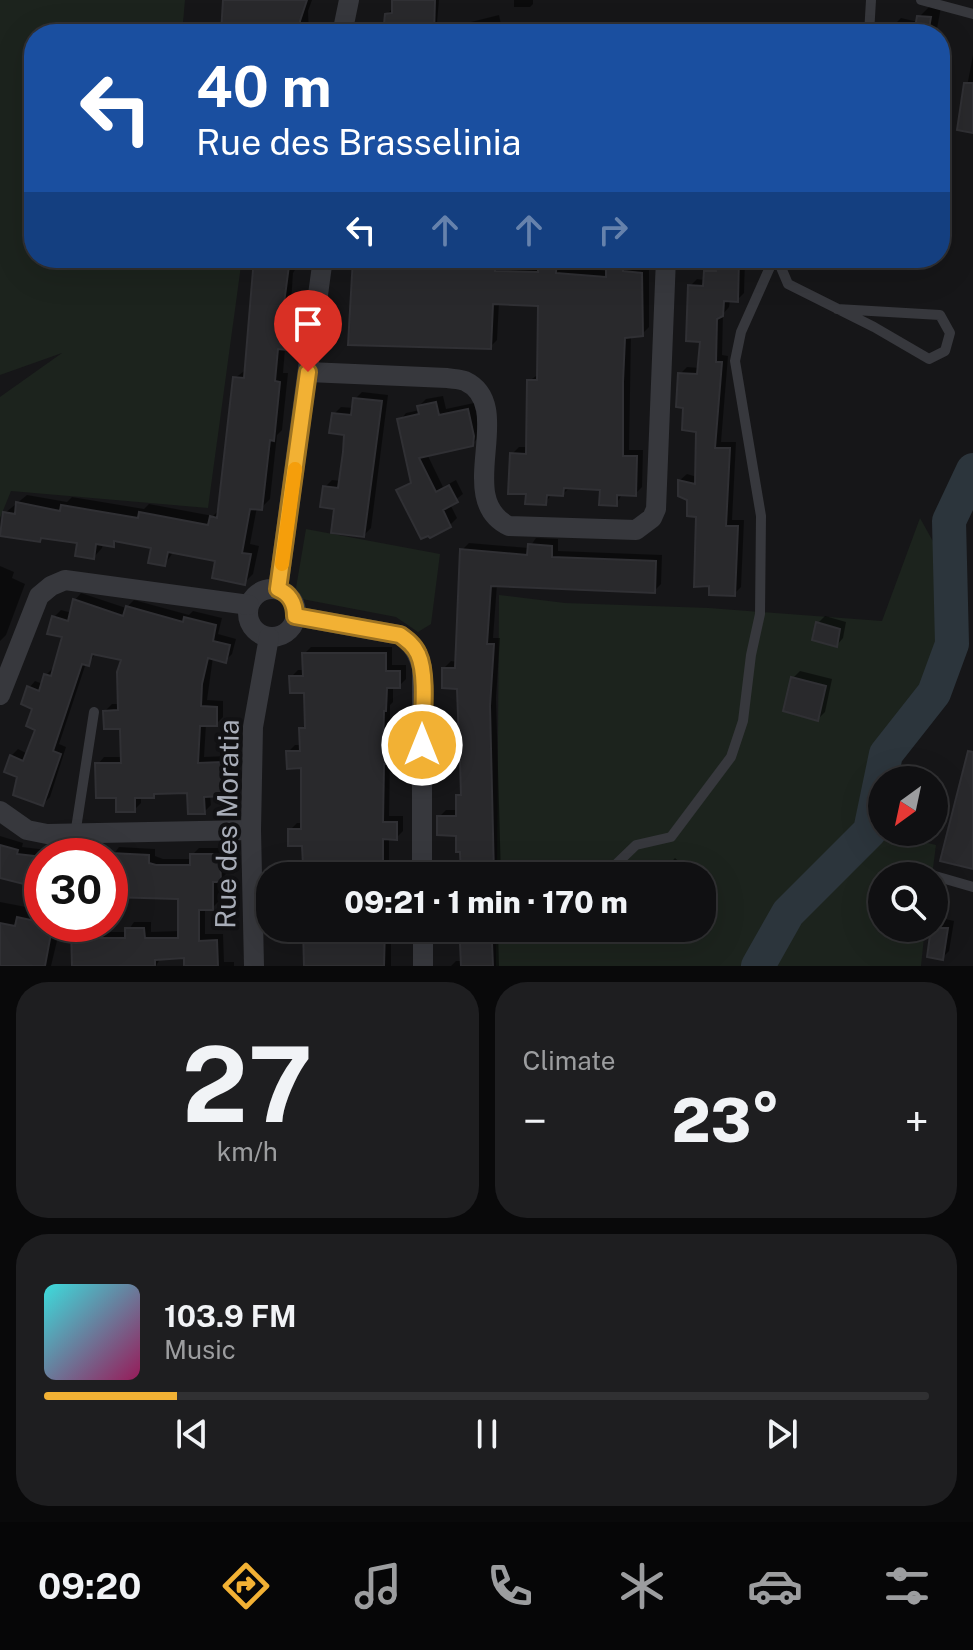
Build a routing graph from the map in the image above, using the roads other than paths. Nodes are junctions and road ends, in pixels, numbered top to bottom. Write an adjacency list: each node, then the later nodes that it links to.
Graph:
1 (349, 0): 5 (street)
2 (871, 0): 6 (lane)
3 (921, 0): 4 (lane)
4 (973, 14)
5 (344, 24)
6 (870, 24)
7 (322, 268): 12 (street)
8 (666, 268): 12 (street)
9 (771, 268): 23 (lane)
10 (781, 268): 11 (lane)
11 (837, 309): 11 (lane)
12 (308, 372): 13 (street)
13 (278, 589): 14 (street); 15 (street)
14 (249, 605): 16 (street); 17 (street)
15 (295, 616): 16 (street); 22 (street)
16 (269, 637): 20 (street, Rue des Moratia)
17 (0, 695)
18 (94, 712): 21 (lane)
19 (0, 811): 21 (street)
20 (251, 830): 21 (street); 27 (street, Rue des Moratia)
21 (75, 835)
22 (422, 862)
23 (618, 862)
24 (948, 880): 25 (lane)
25 (973, 887)
26 (423, 942): 28 (street)
27 (254, 966)
28 (423, 966)

